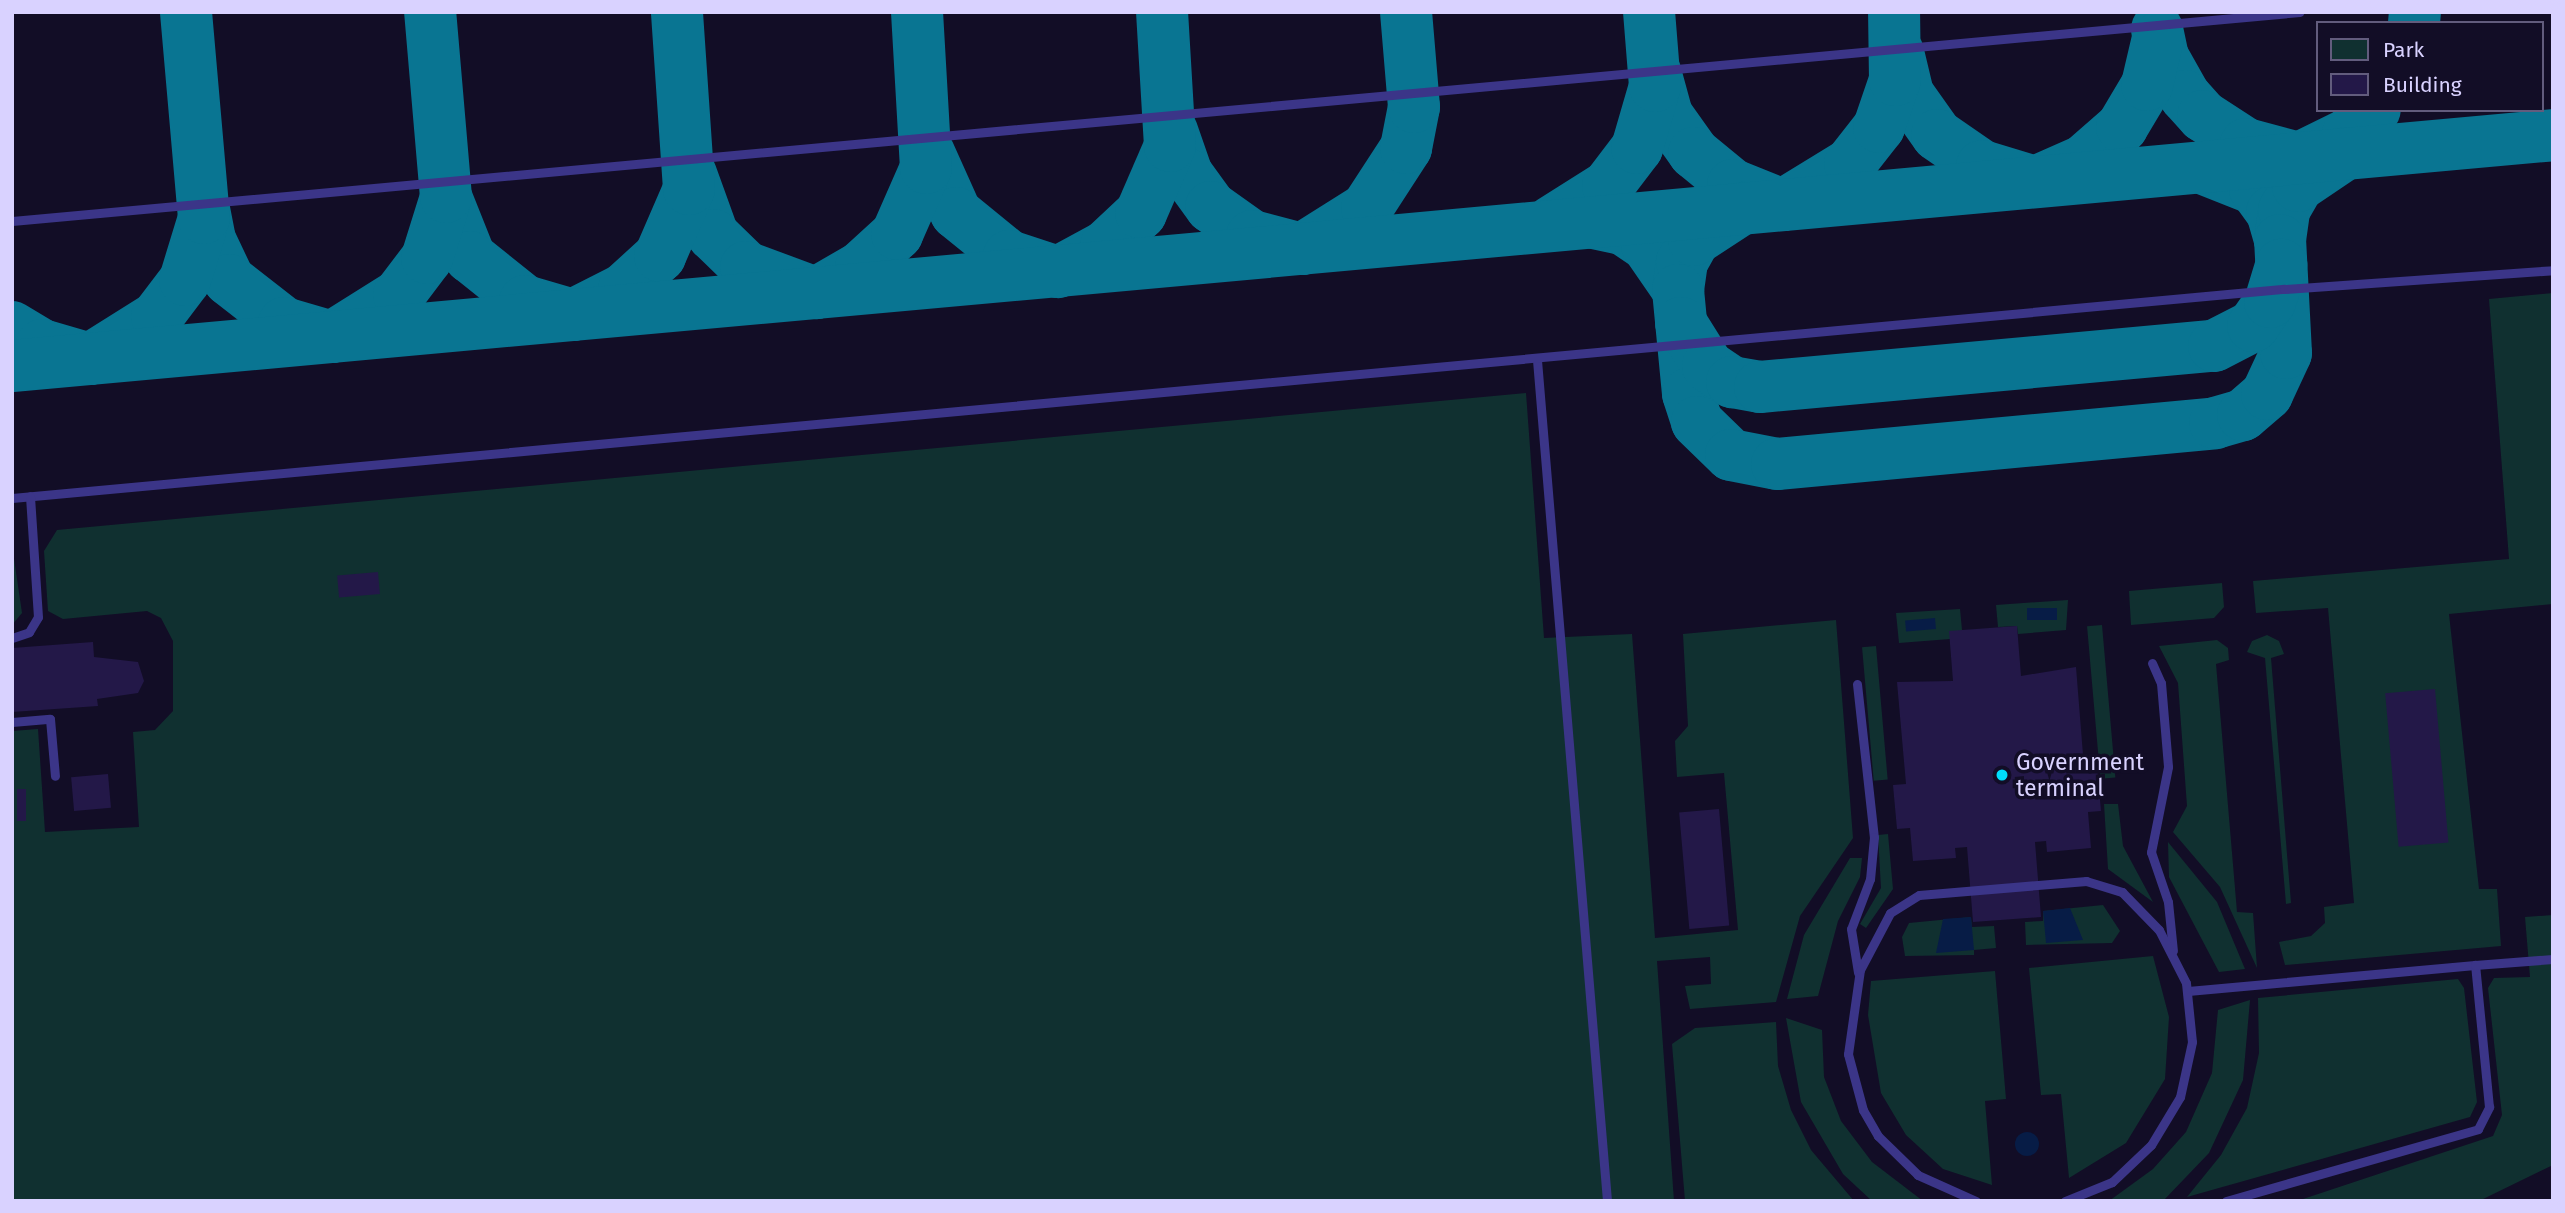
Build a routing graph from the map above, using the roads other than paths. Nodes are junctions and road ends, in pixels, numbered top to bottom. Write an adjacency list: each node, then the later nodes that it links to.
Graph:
1 (2299, 12): 2 (lane)
2 (12, 222)
3 (2553, 270): 4 (lane)
4 (1536, 360): 5 (lane); 17 (lane)
5 (30, 496): 6 (lane); 7 (lane)
6 (12, 498)
7 (12, 638)
8 (2152, 663): 12 (lane)
9 (1857, 684): 15 (lane)
10 (12, 722): 11 (lane)
11 (55, 776)
12 (2173, 956): 15 (lane); 16 (lane)
13 (2553, 959): 14 (lane)
14 (2475, 965): 16 (lane); 20 (lane)
15 (1859, 974): 18 (lane)
16 (2188, 990): 19 (lane)
17 (1607, 1201)
18 (1976, 1201)
19 (2065, 1201)
20 (2226, 1201)

